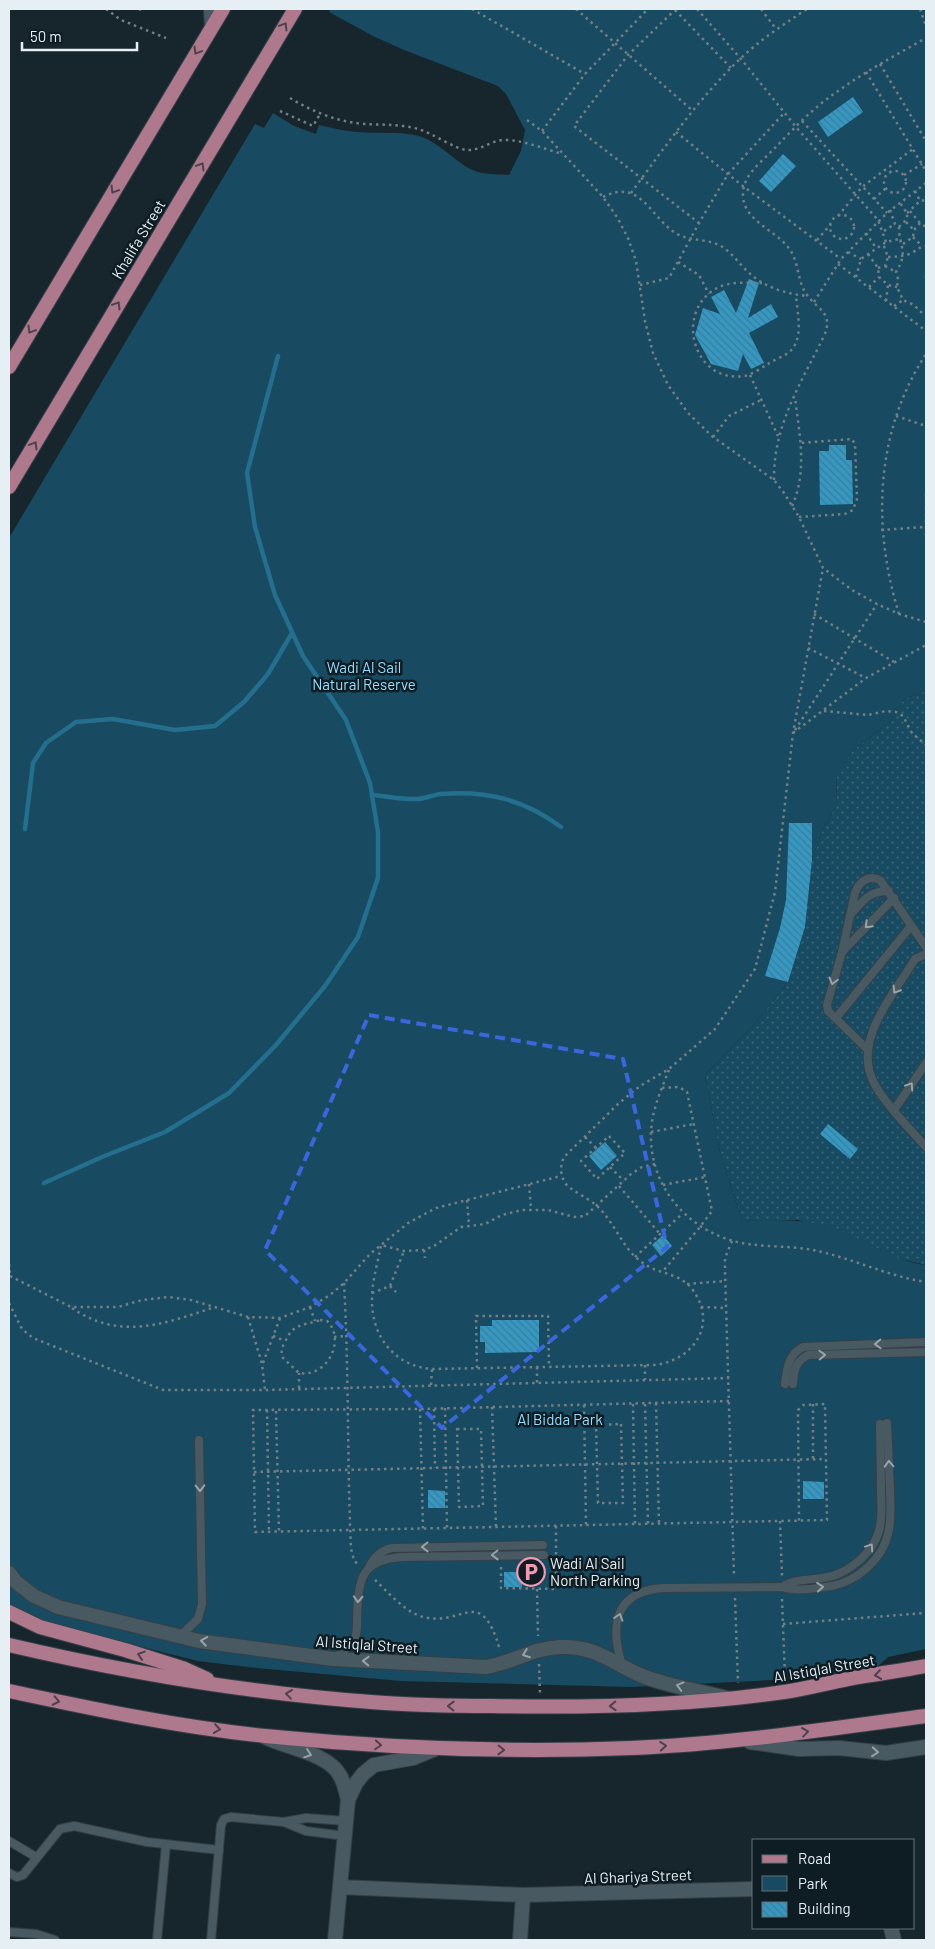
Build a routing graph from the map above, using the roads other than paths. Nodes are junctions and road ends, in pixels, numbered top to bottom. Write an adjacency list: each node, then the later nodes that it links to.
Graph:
1 (211, 9): 4 (street)
2 (222, 9): 4 (main road)
3 (295, 9): 6 (main road, Khalifa Street, one-way to 3)
4 (212, 26): 5 (main road, one-way to 5)
5 (9, 367)
6 (9, 487)
7 (889, 891): 8 (lane); 9 (lane); 9 (lane)
8 (894, 898): 10 (lane); 12 (lane, one-way to 12)
9 (851, 913): 12 (lane)
10 (911, 926): 11 (lane); 14 (lane)
11 (926, 947)
12 (842, 952): 14 (lane, one-way to 14)
13 (926, 954): 15 (lane, one-way to 15)
14 (836, 1018): 15 (lane)
15 (867, 1049): 17 (lane)
16 (926, 1063): 17 (lane, one-way to 16)
17 (894, 1110): 18 (lane)
18 (926, 1147)
19 (926, 1342): 20 (lane, one-way to 20)
20 (926, 1352)
21 (884, 1423): 31 (lane, one-way to 21)
22 (199, 1440): 28 (lane, one-way to 28)
23 (543, 1545): 25 (lane, one-way to 25)
24 (544, 1554): 25 (lane, one-way to 25)
25 (367, 1570): 30 (lane, one-way to 30)
26 (9, 1574): 28 (street, Al Istiqlal Street)
27 (9, 1612): 33 (main road, one-way to 27)
28 (179, 1637): 30 (street, Al Istiqlal Street, one-way to 28)
29 (9, 1645): 33 (main road, Al Istiqlal Street)
30 (333, 1659): 31 (street, Al Istiqlal Street, one-way to 30)
31 (622, 1664): 35 (street, Al Istiqlal Street, one-way to 31)
32 (926, 1666): 35 (main road, Al Istiqlal Street, one-way to 35)
33 (219, 1685): 35 (main road, Al Istiqlal Street, one-way to 33)
34 (9, 1691): 37 (main road, one-way to 37)
35 (733, 1698)
36 (926, 1716): 38 (main road, one-way to 36)
37 (263, 1736): 40 (main road, one-way to 40); 41 (street, one-way to 41)
38 (740, 1741): 39 (street, one-way to 39); 40 (main road, one-way to 38)
39 (926, 1747)
40 (434, 1749): 41 (street)
41 (348, 1800): 42 (street)
42 (346, 1821): 43 (lane); 44 (street)
43 (284, 1822): 44 (lane); 47 (lane)
44 (345, 1836): 50 (street)
45 (9, 1841): 48 (lane)
46 (166, 1846): 47 (lane); 48 (lane); 55 (lane)
47 (218, 1850): 56 (lane)
48 (36, 1857): 49 (lane)
49 (9, 1873)
50 (340, 1888): 52 (street, Al Ghariya Street); 57 (street)
51 (752, 1888): 52 (street, Al Ghariya Street)
52 (523, 1895): 58 (street)
53 (9, 1932): 54 (lane)
54 (55, 1940)
55 (157, 1940)
56 (211, 1940)
57 (335, 1940)
58 (520, 1940)

